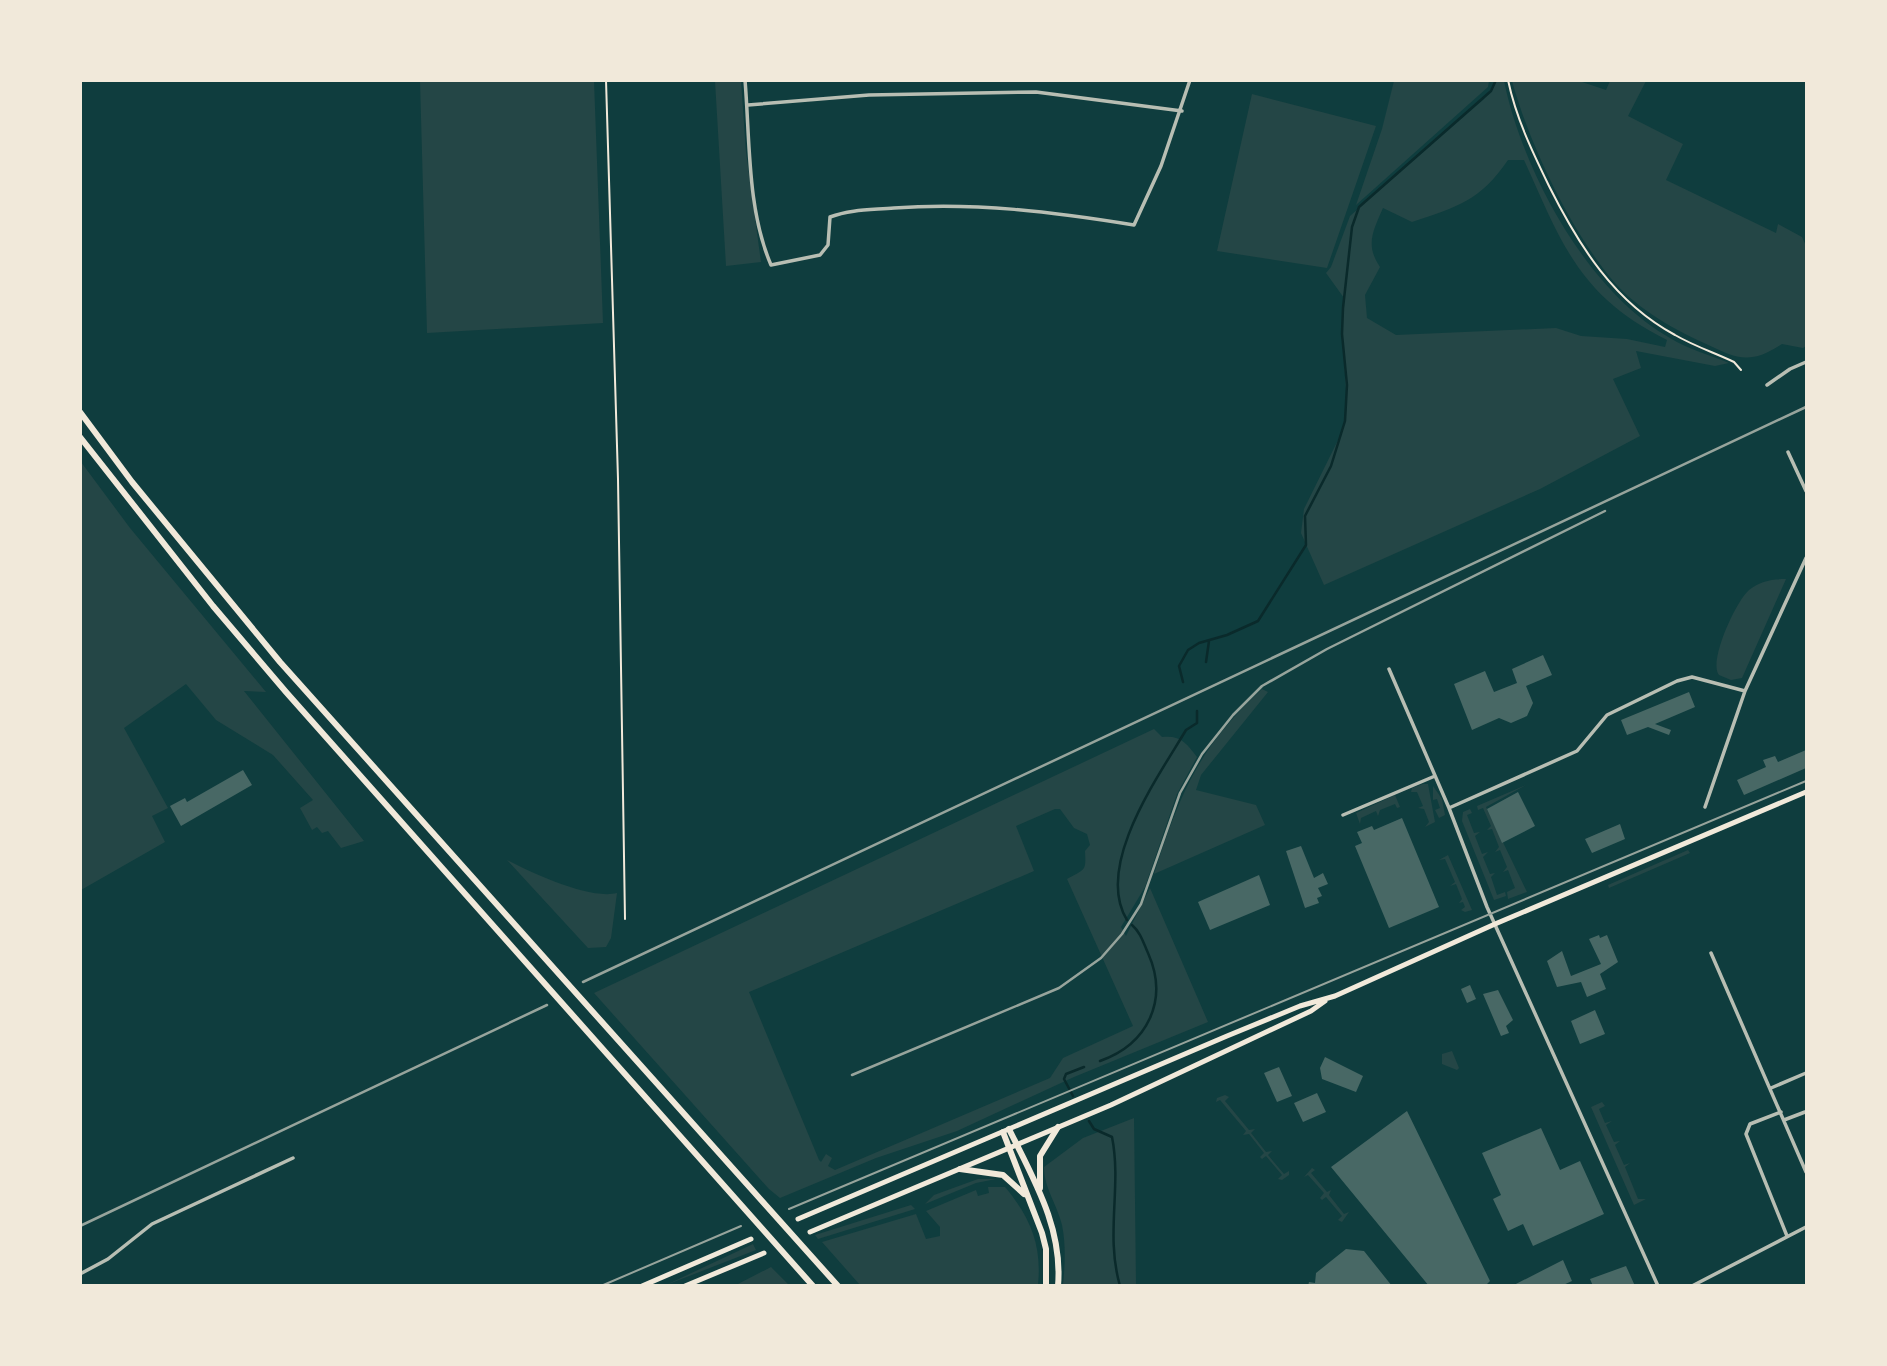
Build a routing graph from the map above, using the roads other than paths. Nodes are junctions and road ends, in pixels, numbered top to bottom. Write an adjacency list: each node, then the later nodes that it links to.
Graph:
1 (745, 80): 3 (street)
2 (1190, 80): 4 (street)
3 (747, 105): 4 (street); 4 (street)
4 (1182, 111)
5 (1807, 362): 6 (street)
6 (1767, 385)
7 (80, 412): 46 (highway)
8 (80, 438): 45 (highway)
9 (1788, 452): 10 (street)
10 (1807, 491)
11 (1807, 558): 13 (street)
12 (1389, 669): 14 (street)
13 (1745, 691): 16 (street); 17 (street)
14 (1435, 776): 17 (street); 18 (street)
15 (1807, 792): 19 (main road)
16 (1705, 807)
17 (1449, 808): 19 (street)
18 (1343, 815)
19 (1495, 924): 21 (main road); 49 (street)
20 (1711, 953): 23 (street)
21 (1328, 999): 27 (main road); 28 (main road)
22 (1807, 1073): 23 (street)
23 (1771, 1088): 24 (street)
24 (1781, 1112): 26 (street); 39 (street)
25 (1805, 1112): 26 (street)
26 (1784, 1120): 33 (street)
27 (1058, 1128): 29 (main road); 34 (highway)
28 (1006, 1131): 29 (highway); 30 (highway); 36 (main road)
29 (1017, 1145): 30 (main road); 34 (highway)
30 (1009, 1148): 32 (main road); 35 (highway)
31 (293, 1158): 42 (street)
32 (960, 1169): 35 (highway); 38 (main road)
33 (1807, 1172)
34 (1040, 1190): 48 (highway)
35 (1027, 1198): 47 (highway)
36 (798, 1219)
37 (1807, 1227): 39 (street)
38 (810, 1232)
39 (1787, 1236): 50 (street)
40 (751, 1239): 43 (main road)
41 (764, 1253): 44 (main road)
42 (80, 1274)
43 (642, 1286)
44 (685, 1286)
45 (813, 1286)
46 (838, 1286)
47 (1046, 1286)
48 (1058, 1286)
49 (1658, 1286)
50 (1692, 1286)

